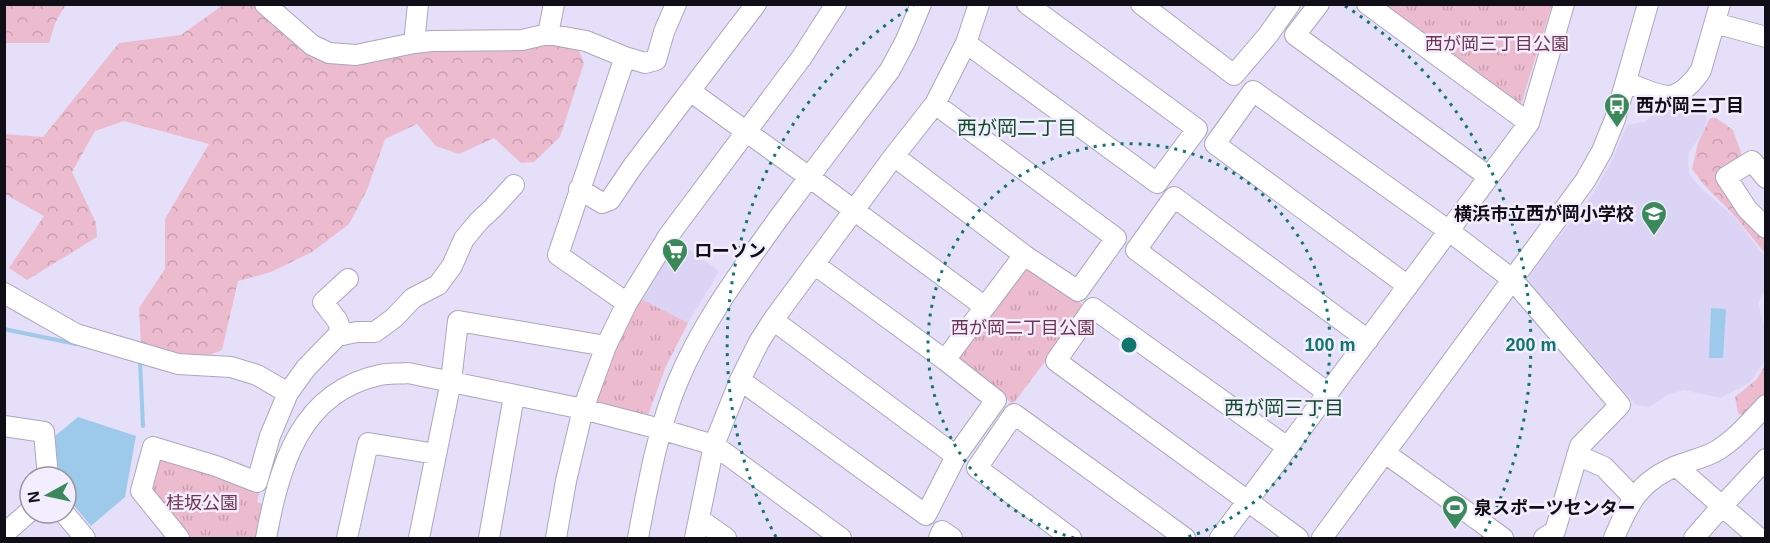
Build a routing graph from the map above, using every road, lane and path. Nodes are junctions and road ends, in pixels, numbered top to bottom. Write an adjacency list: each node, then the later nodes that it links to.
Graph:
1 (265, 4): 19 (street)
2 (418, 4): 19 (street)
3 (554, 4): 17 (street)
4 (756, 4): 23 (street)
5 (836, 4): 26 (street)
6 (921, 4): 28 (street)
7 (979, 4): 20 (street)
8 (1028, 4): 20 (street)
9 (1140, 4): 10 (street)
10 (1290, 4)
11 (1318, 4): 29 (street)
12 (1366, 4): 25 (street)
13 (1564, 4): 25 (street)
14 (1648, 4): 22 (street)
15 (671, 5): 21 (street)
16 (1718, 14): 18 (street); 22 (street)
17 (548, 34): 19 (street); 21 (street)
18 (1766, 37)
19 (414, 43)
20 (966, 43): 24 (street)
21 (625, 57): 32 (street)
22 (1627, 82): 39 (street)
23 (690, 92): 26 (street); 32 (street)
24 (935, 104): 27 (street); 36 (street)
25 (1529, 123): 29 (street)
26 (746, 131): 28 (street); 42 (street)
27 (894, 156): 33 (street); 36 (street)
28 (809, 177): 33 (street); 57 (street)
29 (1488, 177): 35 (street)
30 (1766, 178): 34 (street)
31 (514, 185): 45 (street)
32 (579, 189): 42 (street)
33 (854, 210): 37 (street); 43 (street)
34 (1766, 228)
35 (1449, 231): 39 (street); 40 (street); 40 (street)
36 (1024, 255): 43 (street)
37 (814, 264): 44 (street); 48 (street)
38 (348, 279): 45 (street)
39 (1512, 279): 60 (street); 62 (street)
40 (1408, 286): 46 (street)
41 (4, 293): 51 (street)
42 (627, 303): 47 (street)
43 (985, 307): 48 (street)
44 (773, 320): 49 (street); 63 (street)
45 (343, 335): 51 (street)
46 (1368, 340): 52 (street); 52 (street)
47 (606, 346): 50 (street); 55 (street)
48 (945, 360): 63 (street)
49 (740, 380): 58 (street); 63 (street)
50 (450, 381): 53 (street); 61 (street); 76 (street)
51 (288, 393): 75 (street)
52 (1328, 393): 59 (street)
53 (514, 396): 55 (street); 79 (street)
54 (1766, 405): 66 (street)
55 (583, 409): 57 (street); 80 (street)
56 (4, 426): 65 (street)
57 (660, 429): 58 (street); 81 (street)
58 (714, 445): 70 (street); 84 (street)
59 (1287, 447): 68 (street); 68 (street)
60 (1385, 453): 91 (street); 92 (street)
61 (436, 454): 77 (street); 78 (street)
62 (1577, 455): 67 (street); 93 (street)
63 (956, 456)
64 (1766, 459): 69 (street)
65 (47, 465)
66 (1676, 466): 67 (street); 69 (street)
67 (1633, 497): 94 (street)
68 (1247, 501): 89 (street); 90 (street)
69 (1722, 506): 95 (street); 96 (street)
70 (699, 519): 82 (street); 83 (street)
71 (18, 522): 73 (street)
72 (74, 525): 74 (street)
73 (4, 534)
74 (85, 538)
75 (178, 538)
76 (266, 538)
77 (347, 538)
78 (419, 538)
79 (489, 538)
80 (556, 538)
81 (638, 538)
82 (695, 538)
83 (726, 538)
84 (841, 538)
85 (939, 538): 86 (street)
86 (952, 538)
87 (1071, 538): 88 (street)
88 (1185, 538)
89 (1220, 538)
90 (1298, 538)
91 (1322, 538)
92 (1503, 538)
93 (1544, 538)
94 (1614, 538)
95 (1694, 538)
96 (1759, 538)

